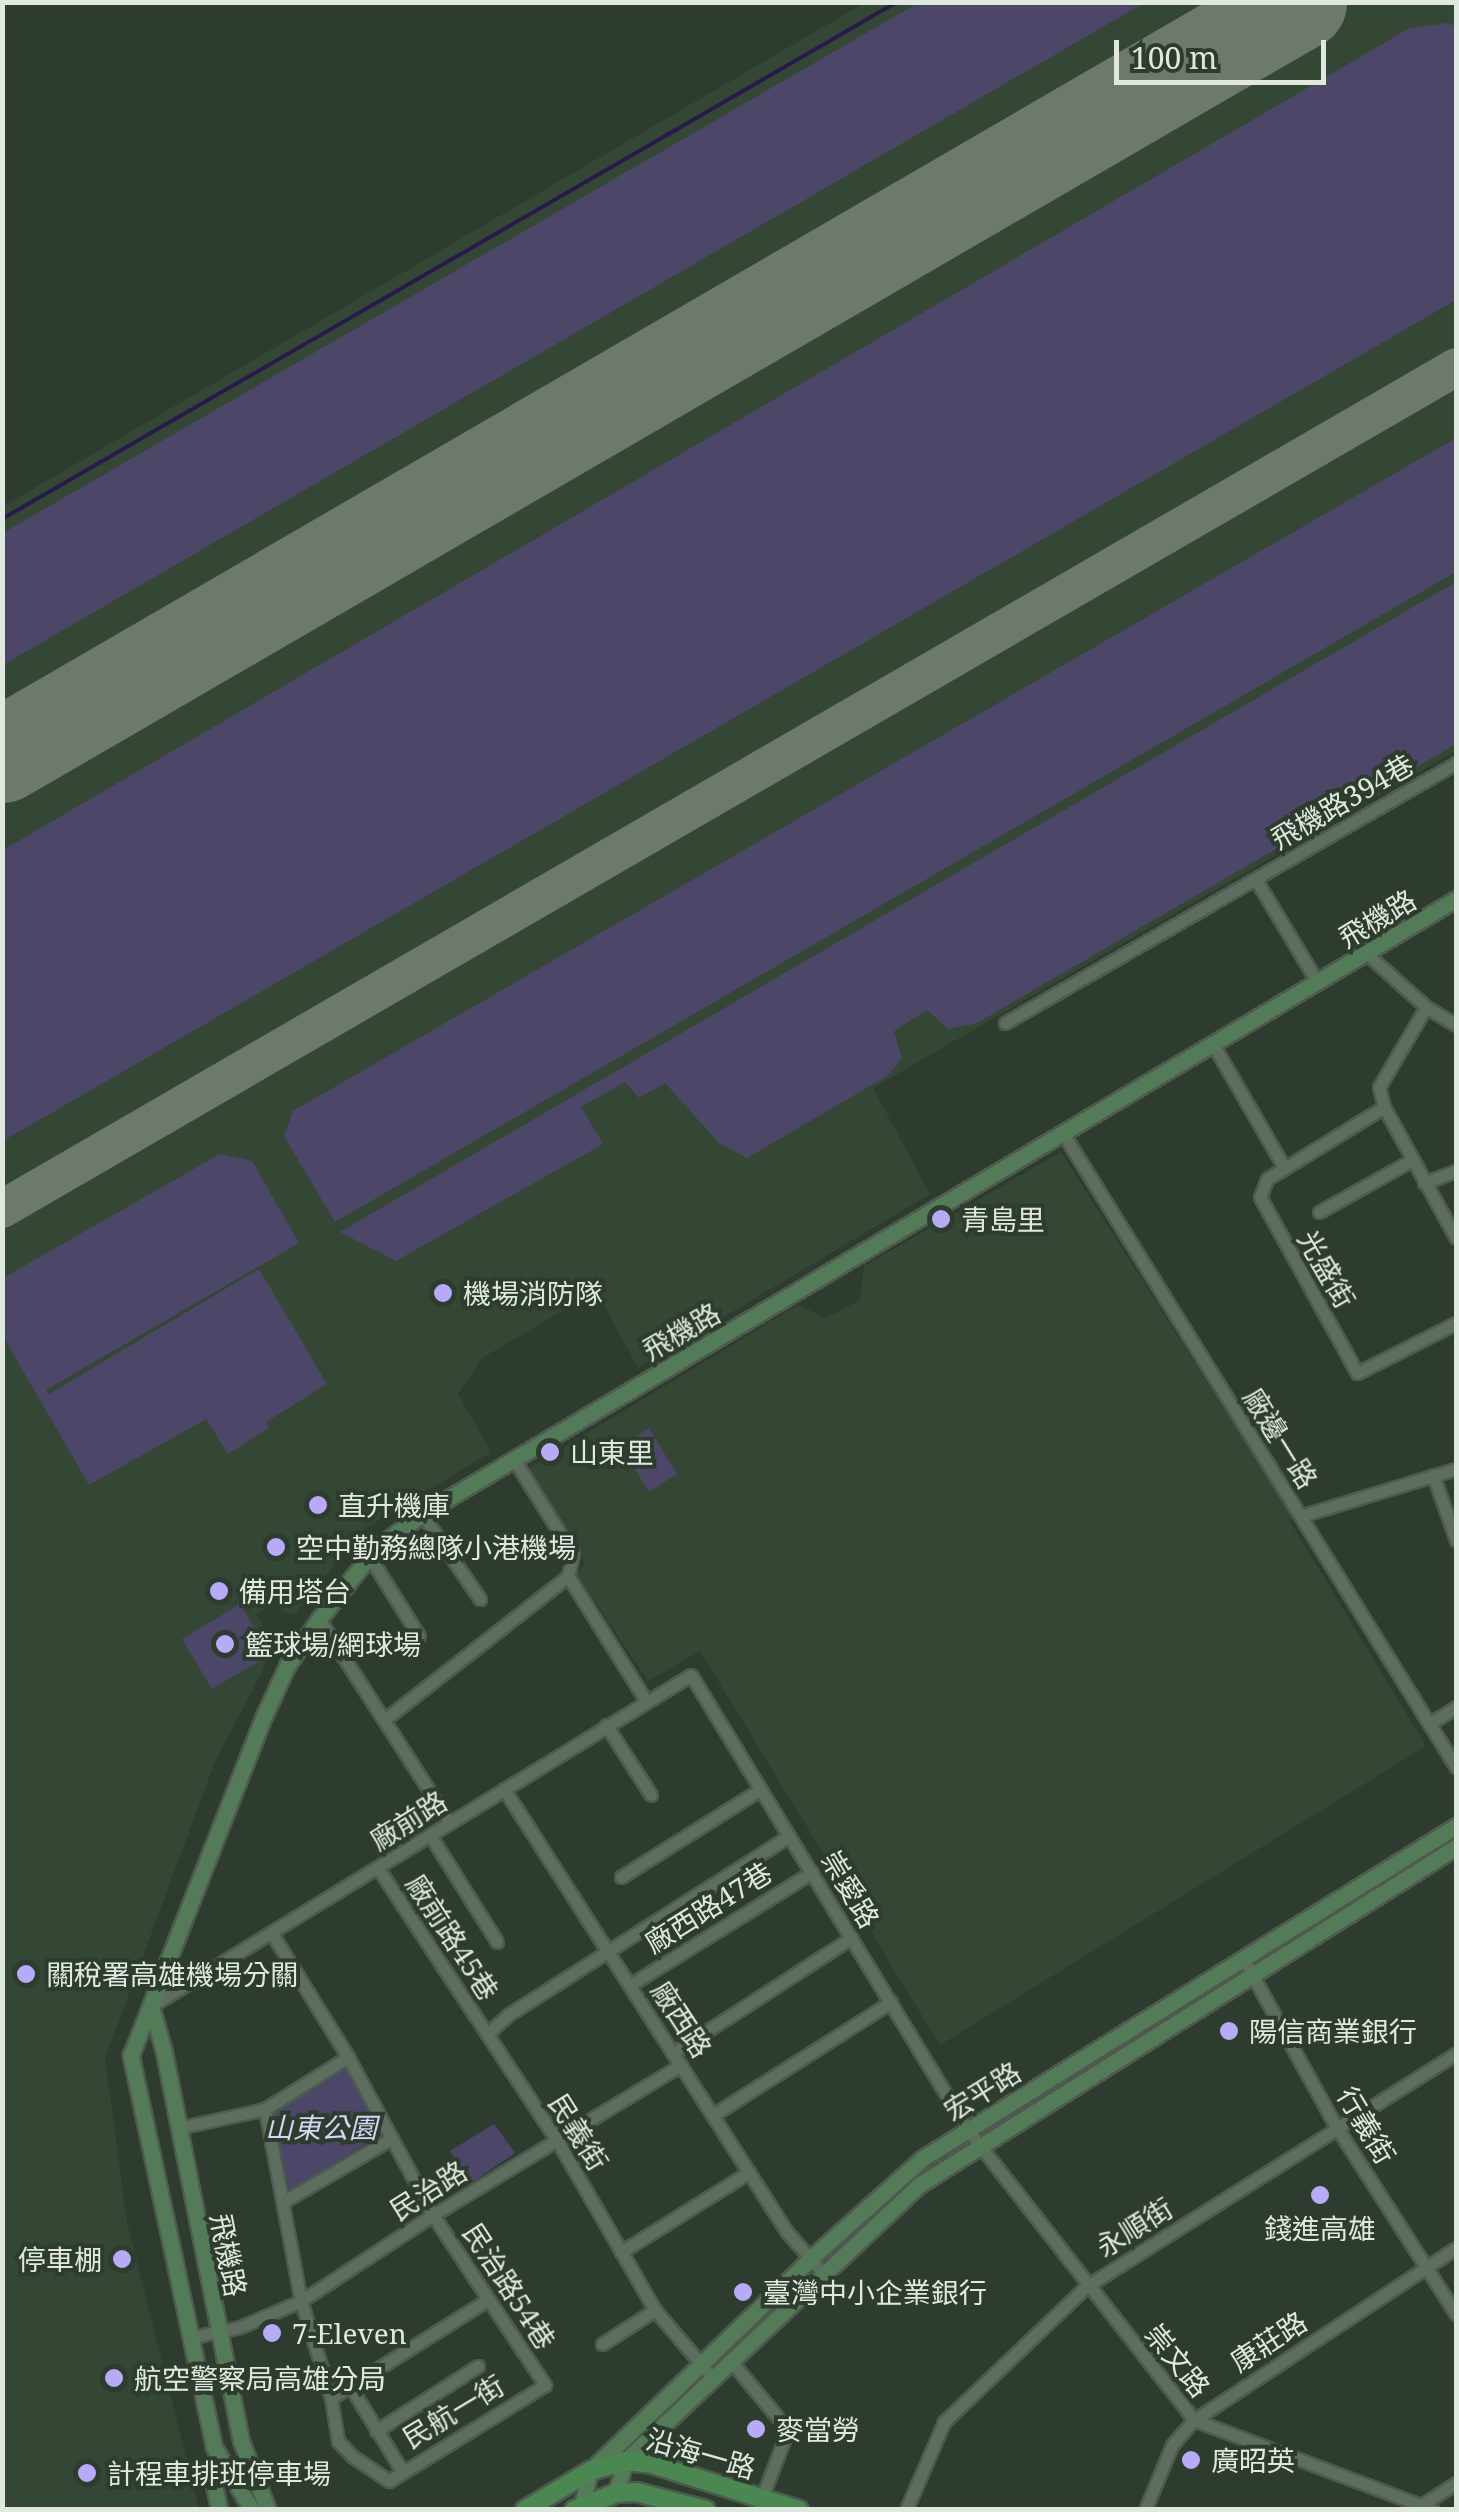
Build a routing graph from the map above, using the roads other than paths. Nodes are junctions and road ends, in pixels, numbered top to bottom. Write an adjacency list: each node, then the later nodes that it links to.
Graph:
1 (1455, 764): 2 (street, 飛機路394巷)
2 (1256, 880): 5 (street); 7 (street, 飛機路394巷)
3 (1456, 899): 4 (street, 飛機路)
4 (1367, 954): 5 (street, 飛機路); 6 (street)
5 (1318, 983): 9 (street, 飛機路)
6 (1426, 1007): 8 (street); 10 (street)
7 (1005, 1023)
8 (1456, 1026)
9 (1214, 1046): 11 (street, 飛機路); 13 (street)
10 (1384, 1107): 12 (street); 13 (street)
11 (1064, 1135): 19 (street, 飛機路); 23 (street, 廠邊一路)
12 (1412, 1160): 15 (street); 16 (street)
13 (1284, 1167): 18 (street, 光盛街)
14 (1456, 1171): 15 (street)
15 (1424, 1183): 17 (street)
16 (1320, 1212)
17 (1456, 1238)
18 (1456, 1323)
19 (513, 1458): 22 (street, 飛機路); 26 (street)
20 (1456, 1469): 21 (street)
21 (1433, 1475): 23 (street); 24 (street)
22 (422, 1514): 25 (street, 飛機路); 27 (street)
23 (1300, 1516): 35 (street, 廠邊一路)
24 (1456, 1540)
25 (369, 1556): 28 (street, 飛機路); 29 (street)
26 (568, 1576): 31 (street); 33 (street)
27 (480, 1599)
28 (319, 1620): 33 (street); 55 (street, 飛機路)
29 (419, 1636)
30 (691, 1675): 31 (street, 廠前路); 38 (street, 崇愛路)
31 (646, 1700): 34 (street, 廠前路)
32 (1456, 1707): 35 (street)
33 (384, 1720): 40 (street)
34 (606, 1724): 37 (street, 廠前路); 39 (street)
35 (1429, 1724): 36 (street, 廠邊一路)
36 (1456, 1768)
37 (504, 1789): 40 (street, 廠前路); 51 (street, 廠西路)
38 (761, 1789): 43 (street, 崇愛路); 47 (street)
39 (651, 1795)
40 (450, 1823): 42 (street, 廠前路)
41 (1456, 1826): 52 (street, 宏平路)
42 (430, 1835): 45 (street, 廠前路); 50 (street)
43 (789, 1836): 46 (street, 崇愛路); 51 (street)
44 (1456, 1847): 52 (street, 宏平路)
45 (378, 1868): 48 (street, 廠前路); 56 (street, 廠前路45巷)
46 (812, 1872): 49 (street, 崇愛路); 53 (street, 廠西路47巷)
47 (621, 1877)
48 (272, 1934): 55 (street, 廠前路); 59 (street, 民治路54巷)
49 (852, 1937): 54 (street, 崇愛路); 57 (street)
50 (496, 1942)
51 (608, 1951): 53 (street, 廠西路); 56 (street)
52 (1248, 1966): 64 (street, 行義街); 65 (street, 宏平路); 68 (street, 宏平路)
53 (630, 1985): 57 (street, 廠西路)
54 (891, 2002): 62 (street); 65 (street, 崇愛路)
55 (151, 2006): 63 (street, 飛機路); 83 (street, 飛機路)
56 (487, 2034): 67 (street, 民義街)
57 (673, 2052): 60 (street, 廠西路)
58 (1456, 2054): 64 (street, 永順街)
59 (348, 2056): 61 (street); 66 (street, 民治路54巷)
60 (681, 2065): 62 (street, 廠西路); 67 (street, 民治路)
61 (265, 2109): 63 (street); 70 (street)
62 (713, 2115): 69 (street, 廠西路)
63 (178, 2128): 82 (street, 飛機路)
64 (1338, 2128): 75 (street, 行義街); 77 (street, 永順街)
65 (967, 2129): 68 (street, 崇文路); 74 (street, 宏平路)
66 (392, 2138): 70 (street); 71 (street, 民治路54巷)
67 (558, 2142): 71 (street, 民治路); 73 (street, 民義街)
68 (978, 2146): 76 (street, 宏平路); 77 (street, 崇文路)
69 (749, 2172): 73 (street); 74 (street, 廠西路)
70 (283, 2202): 79 (street)
71 (433, 2215): 78 (street, 民治路54巷); 79 (street, 民治路)
72 (1456, 2248): 75 (street, 康莊路)
73 (621, 2252): 80 (street, 民義街)
74 (810, 2259): 76 (street, 廠西路); 86 (street, 宏平路)
75 (1428, 2267): 81 (street, 行義街); 92 (street, 康莊路)
76 (822, 2272): 85 (street, 宏平路)
77 (1087, 2286): 92 (street, 崇文路); 108 (street, 永順街)
78 (490, 2299): 89 (street, 民治路54巷); 90 (street)
79 (301, 2302): 82 (street, 民治路); 91 (street)
80 (655, 2310): 84 (street); 86 (street, 民義街)
81 (1456, 2314)
82 (218, 2331): 83 (street, 民治路); 103 (street, 飛機路)
83 (193, 2337): 94 (street, 飛機路)
84 (602, 2344)
85 (730, 2360): 88 (street, 宏平路); 100 (street)
86 (698, 2364): 88 (street, 民義街); 96 (street, 宏平路)
87 (478, 2366): 93 (street)
88 (712, 2377): 95 (street, 宏平路)
89 (544, 2385): 97 (street, 民航一街)
90 (350, 2386): 91 (street); 93 (street)
91 (331, 2398): 97 (street, 民航一街)
92 (1194, 2420): 102 (street, 崇文路); 109 (street, 康莊路)
93 (376, 2431): 97 (street)
94 (217, 2455): 103 (street, 飛機路); 104 (street, 飛機路)
95 (625, 2461): 96 (main road, 沿海一路); 99 (street); 100 (main road, 沿海一路)
96 (590, 2471): 101 (street); 105 (main road, 沿海一路)
97 (402, 2472)
98 (1456, 2483): 102 (street)
99 (616, 2493): 101 (main road); 106 (main road, 沿海一路)
100 (759, 2504): 107 (main road, 沿海一路)
101 (578, 2507)
102 (1427, 2508)
103 (264, 2509)
104 (219, 2510)
105 (525, 2510)
106 (706, 2510)
107 (798, 2510)
108 (906, 2510)
109 (1145, 2510)

